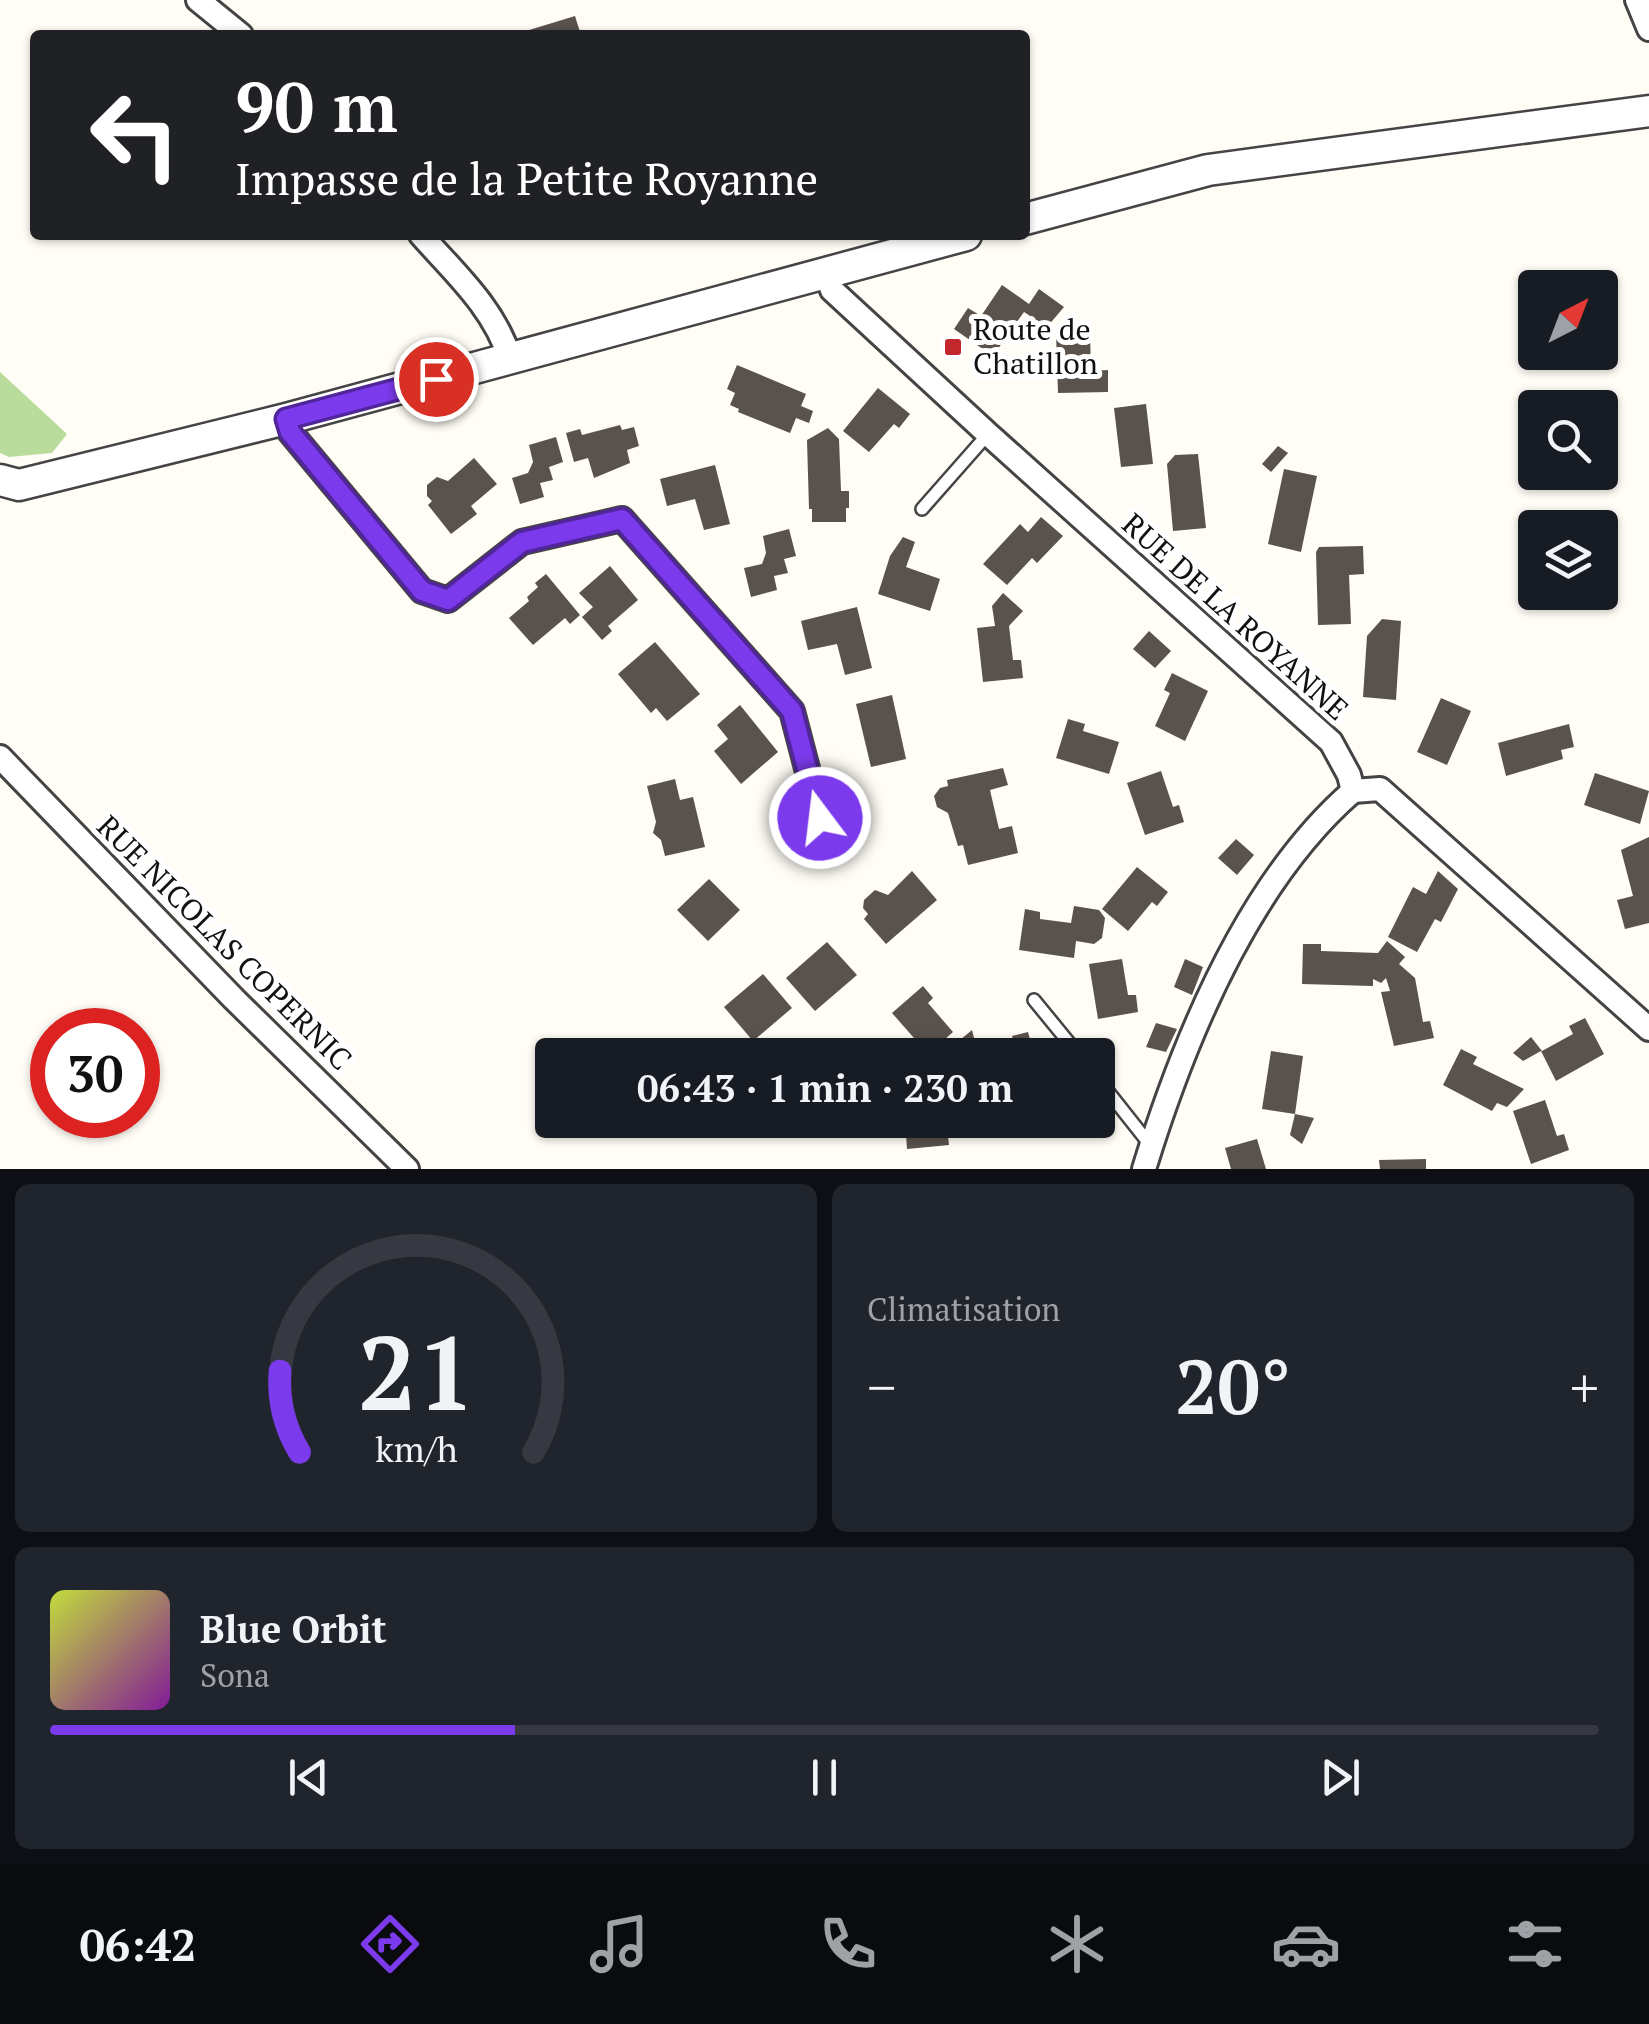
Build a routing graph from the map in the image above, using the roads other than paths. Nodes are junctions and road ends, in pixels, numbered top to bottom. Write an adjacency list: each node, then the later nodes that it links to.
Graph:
1 (198, 0): 4 (street)
2 (1637, 0): 3 (street)
3 (1649, 29)
4 (235, 30)
5 (1649, 111): 6 (street)
6 (1030, 218)
7 (425, 240): 10 (street)
8 (947, 240): 9 (street)
9 (826, 272): 10 (street); 12 (street, RUE DE LA ROYANNE)
10 (510, 359): 11 (street)
11 (286, 419): 13 (street); 17 (street)
12 (988, 434): 14 (lane); 16 (street, RUE DE LA ROYANNE)
13 (0, 480)
14 (922, 510)
15 (0, 757): 23 (street, RUE NICOLAS COPERNIC)
16 (1353, 791): 19 (street); 22 (street)
17 (798, 840)
18 (1034, 1000): 20 (lane)
19 (1649, 1029)
20 (1064, 1038)
21 (1115, 1100): 22 (lane)
22 (1151, 1146): 24 (street)
23 (408, 1169)
24 (1144, 1169)

